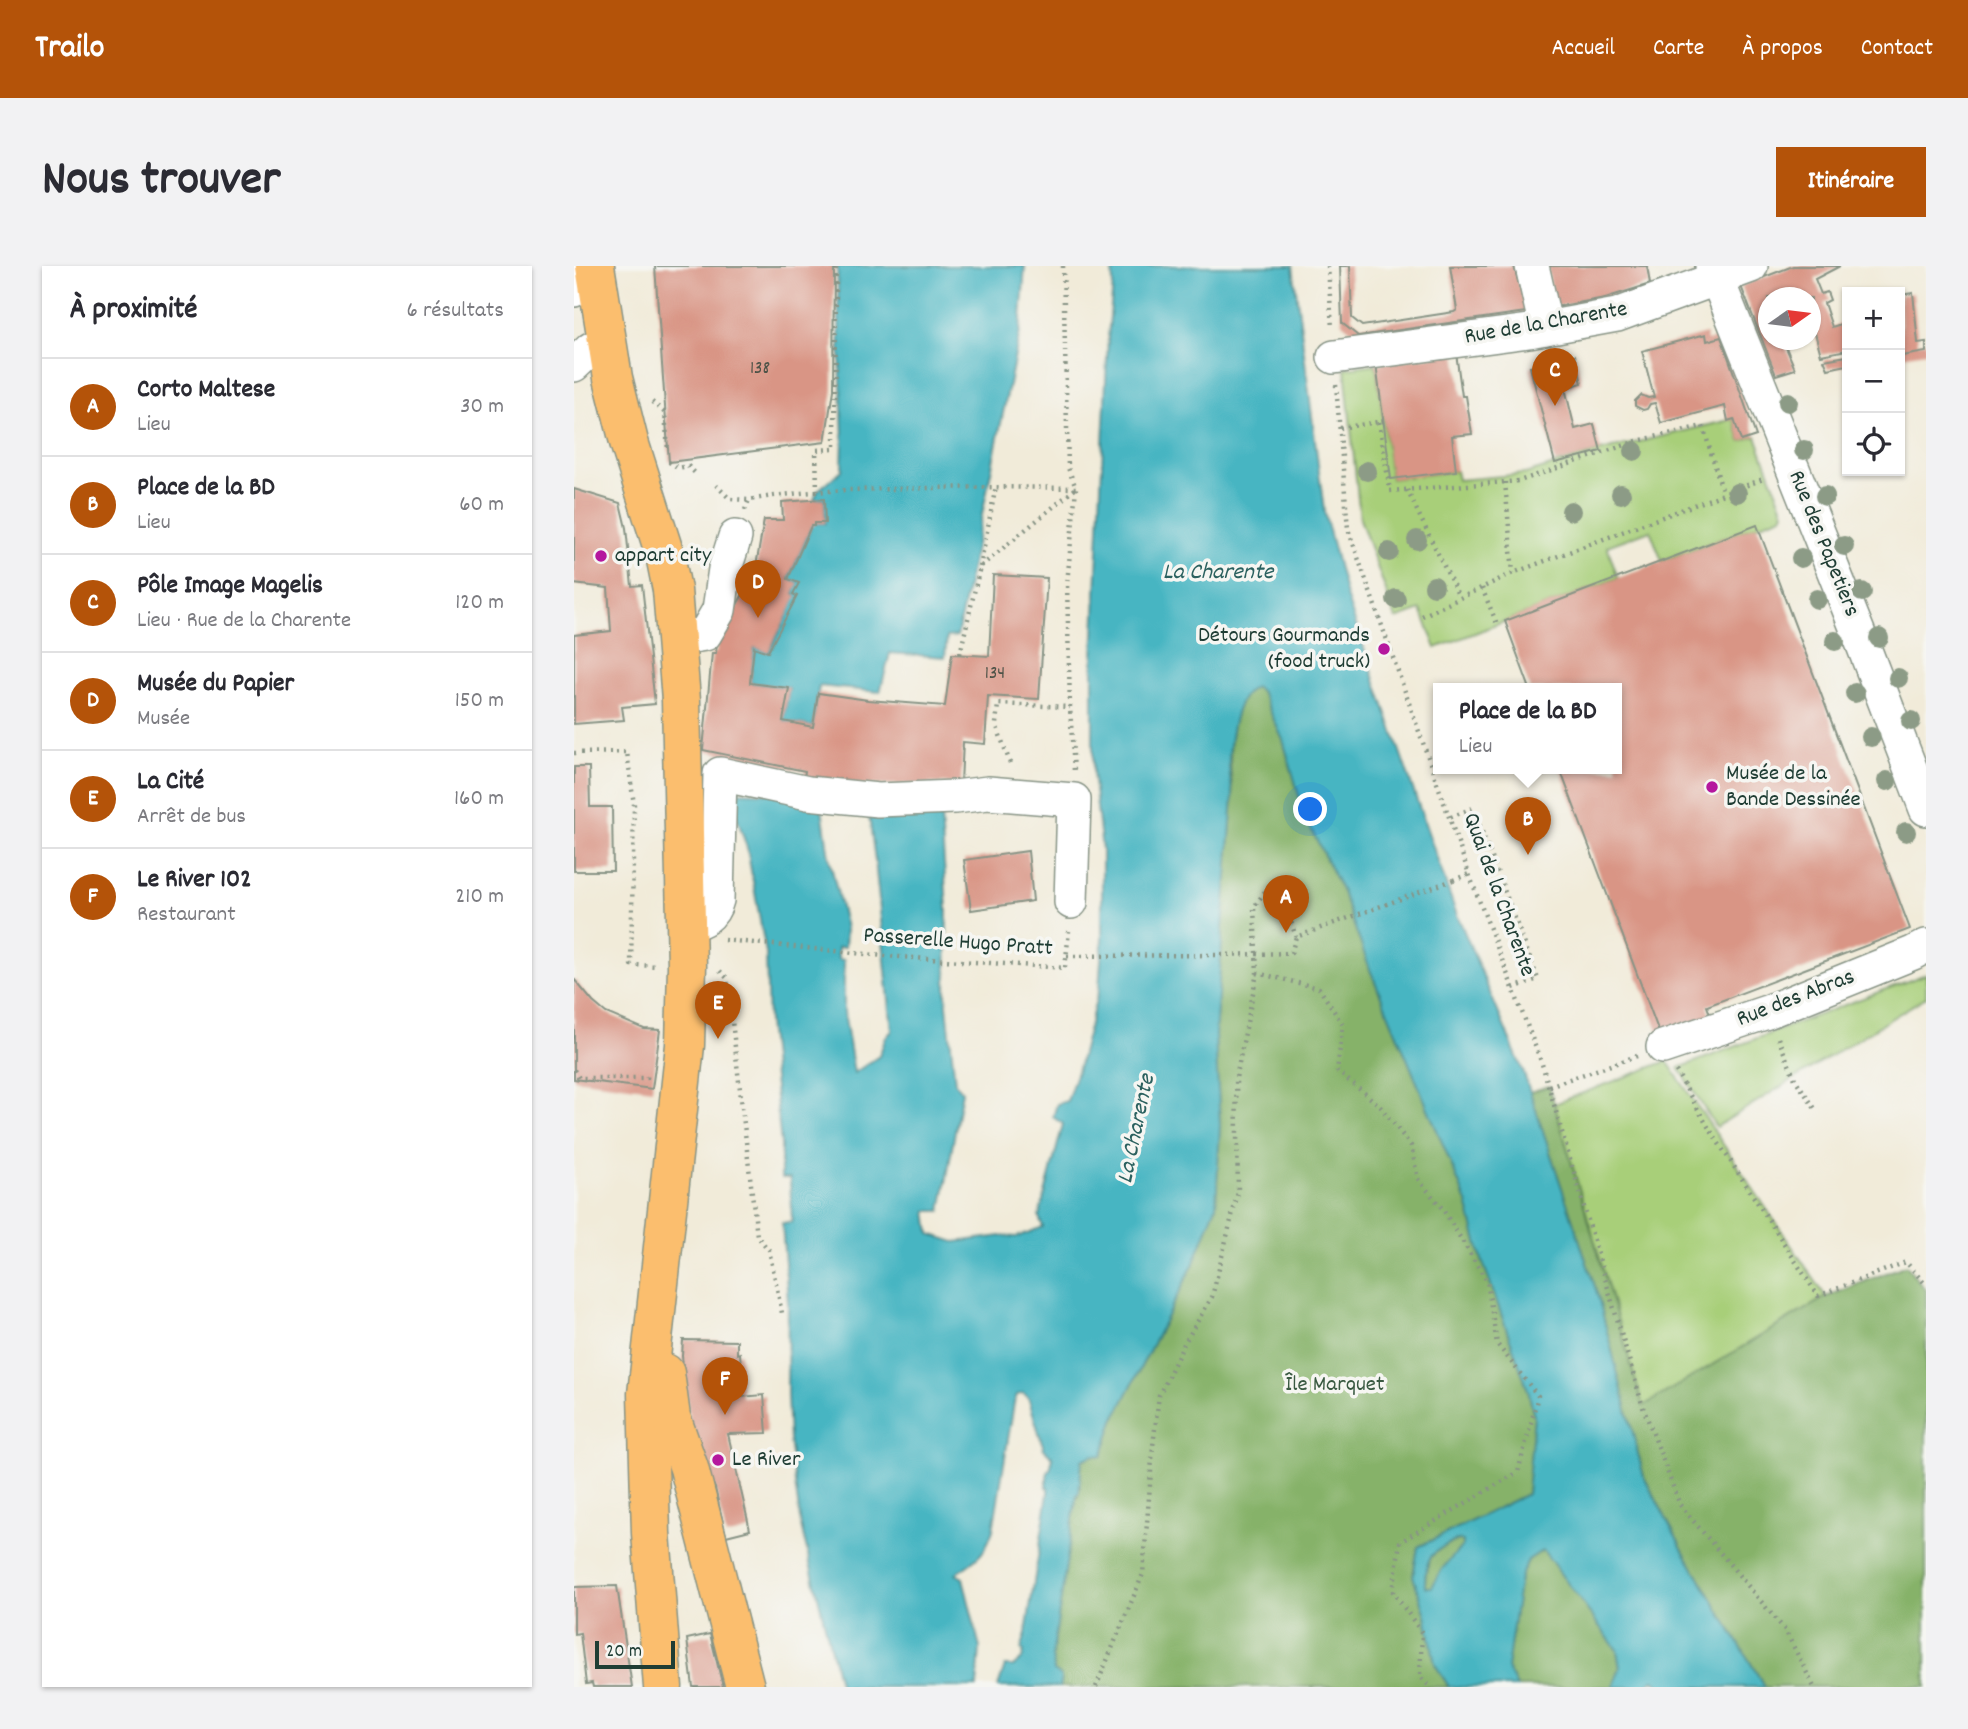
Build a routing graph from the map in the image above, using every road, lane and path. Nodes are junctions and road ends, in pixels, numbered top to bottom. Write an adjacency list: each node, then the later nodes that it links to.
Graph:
1 (576, 266): 9 (street)
2 (595, 266): 11 (main road)
3 (836, 266): 23 (path)
4 (1063, 266): 21 (path)
5 (1328, 266): 12 (path, Quai de la Charente)
6 (1532, 266): 10 (street)
7 (1751, 266): 8 (street, Rue de la Charente)
8 (1714, 273): 10 (street, Rue de la Charente); 16 (street, Rue des Papetiers)
9 (574, 290)
10 (1546, 328): 12 (street, Rue de la Charente)
11 (606, 341): 13 (street); 33 (main road)
12 (1334, 357): 15 (path, Quai de la Charente)
13 (574, 365)
14 (644, 396): 17 (path)
15 (1340, 428): 22 (path); 38 (path, Quai de la Charente)
16 (1793, 468): 24 (path); 41 (street, Rue des Papetiers)
17 (697, 475)
18 (1505, 482): 22 (path); 24 (path); 28 (path)
19 (716, 485): 25 (path)
20 (996, 486): 21 (path); 23 (path); 27 (path)
21 (1076, 488): 27 (path); 35 (path)
22 (1407, 490): 30 (path)
23 (817, 491): 25 (path)
24 (1723, 493): 28 (path)
25 (749, 500): 26 (path)
26 (735, 537): 33 (street)
27 (980, 567): 34 (path)
28 (1513, 573): 29 (path)
29 (1482, 588): 30 (path); 32 (path)
30 (1459, 597): 31 (path)
31 (1422, 616)
32 (1497, 624)
33 (675, 639): 45 (main road)
34 (960, 654)
35 (1070, 707): 37 (path); 40 (path)
36 (574, 752): 49 (path)
37 (1010, 763)
38 (1433, 766)
39 (1436, 774): 42 (path, Quai de la Charente)
40 (1074, 800): 44 (street); 45 (street)
41 (1926, 808)
42 (1451, 817): 43 (path, Quai de la Charente); 51 (path)
43 (1469, 874): 46 (path, Passerelle Hugo Pratt, bridge); 51 (path, Quai de la Charente)
44 (1072, 902)
45 (686, 926): 49 (main road)
46 (1296, 937): 47 (path, Passerelle Hugo Pratt, bridge); 50 (path)
47 (723, 940)
48 (1926, 946): 52 (street, Rue des Abras)
49 (701, 967): 59 (main road); 60 (path)
50 (1256, 973): 65 (path); 66 (path)
51 (1513, 988): 56 (path, Quai de la Charente)
52 (1767, 1012): 53 (street, Rue des Abras); 57 (path)
53 (1663, 1047): 56 (path); 58 (path)
54 (648, 1066): 55 (path)
55 (574, 1070)
56 (1549, 1086): 67 (path, Quai de la Charente)
57 (1816, 1110)
58 (1926, 1286)
59 (655, 1312): 61 (main road); 62 (main road)
60 (782, 1313)
61 (658, 1499): 62 (main road); 63 (main road)
62 (702, 1518): 64 (main road)
63 (663, 1687)
64 (745, 1687)
65 (1096, 1687)
66 (1430, 1687)
67 (1814, 1687)

